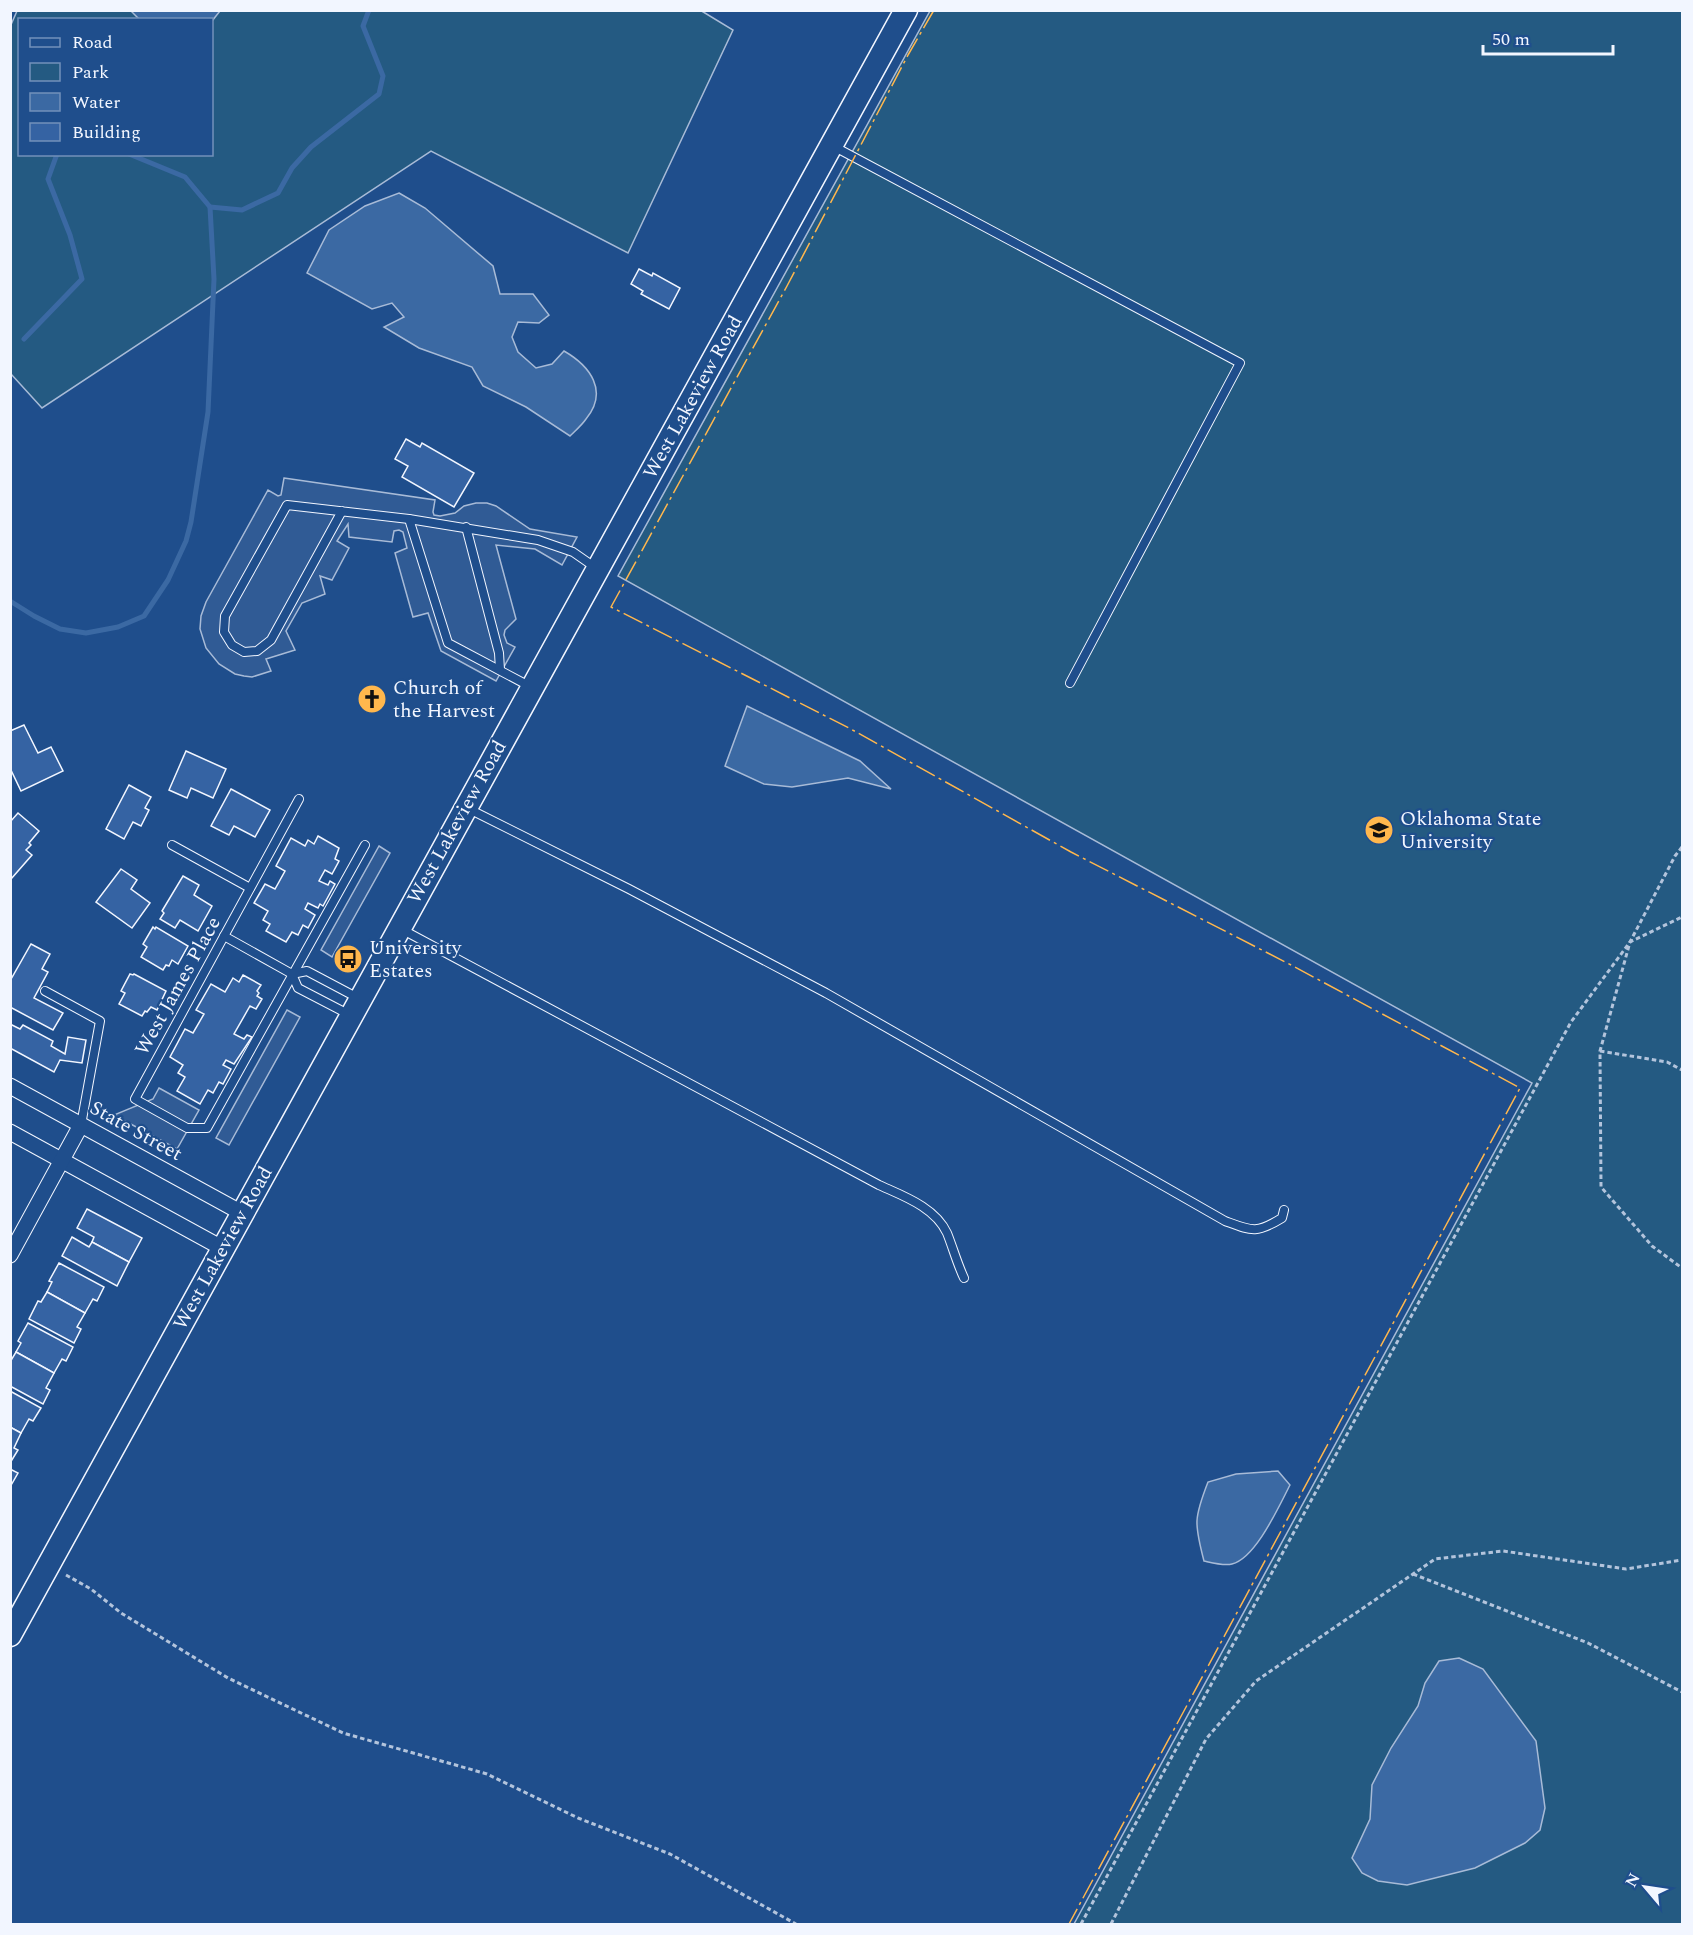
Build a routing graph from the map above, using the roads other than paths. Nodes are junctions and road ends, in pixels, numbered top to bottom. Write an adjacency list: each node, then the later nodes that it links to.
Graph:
1 (906, 10): 2 (main road, West Lakeview Road)
2 (832, 146): 6 (main road, West Lakeview Road); 8 (lane)
3 (342, 512): 3 (lane); 4 (lane)
4 (409, 519): 5 (lane); 7 (lane)
5 (466, 527): 6 (lane); 7 (lane)
6 (598, 568): 9 (main road, West Lakeview Road)
7 (500, 670): 9 (lane)
8 (1070, 683)
9 (532, 688): 11 (main road, West Lakeview Road)
10 (299, 799): 14 (lane, West James Place)
11 (466, 807): 15 (main road, West Lakeview Road); 24 (lane)
12 (365, 844): 17 (lane)
13 (172, 845): 14 (lane)
14 (250, 888): 16 (lane, West James Place)
15 (399, 928): 19 (main road, West Lakeview Road); 28 (lane)
16 (224, 936): 17 (lane); 17 (lane, West James Place)
17 (292, 974): 19 (lane); 19 (lane)
18 (45, 992): 21 (lane)
19 (355, 1007): 25 (main road, West Lakeview Road)
20 (10, 1086): 21 (street, State Street)
21 (81, 1125): 23 (street); 25 (street, State Street)
22 (10, 1132): 23 (street)
23 (62, 1161): 26 (street); 27 (street)
24 (1284, 1210)
25 (242, 1214): 26 (main road, West Lakeview Road)
26 (222, 1248): 29 (main road, West Lakeview Road)
27 (10, 1255)
28 (964, 1278)
29 (10, 1635)

